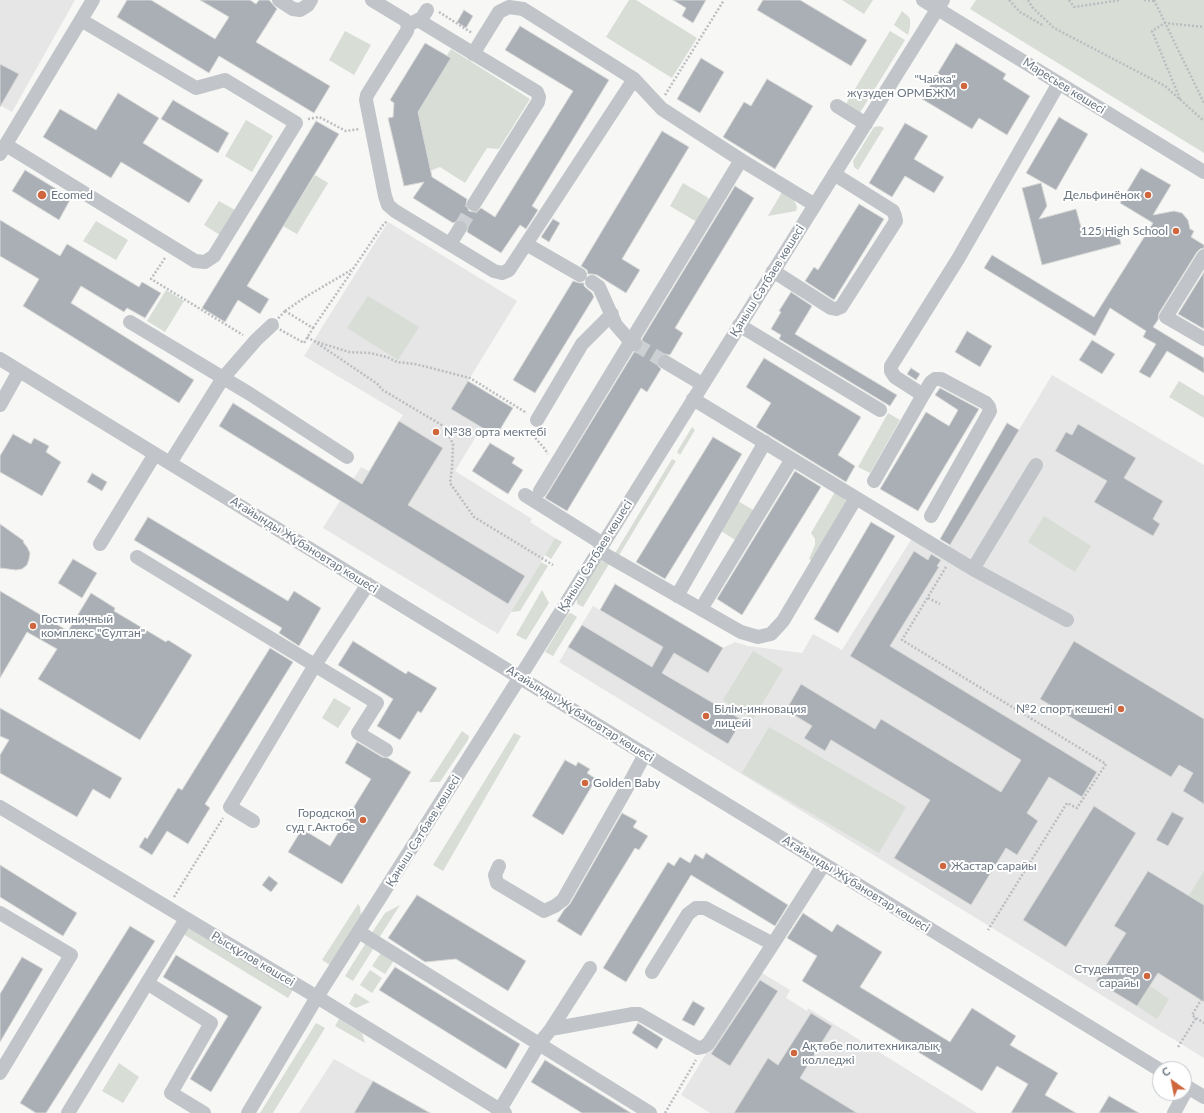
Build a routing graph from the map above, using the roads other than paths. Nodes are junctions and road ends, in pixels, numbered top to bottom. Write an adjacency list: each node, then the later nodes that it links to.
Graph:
1 (94, 0): 8 (street)
2 (279, 0): 3 (street)
3 (311, 0)
4 (372, 0): 7 (street)
5 (923, 0): 6 (street, Маресьев көшесі)
6 (941, 5): 11 (street, Маресьев көшесі); 13 (street, Қаныш Сәтбаев көшесі)
7 (418, 18): 9 (street); 21 (street)
8 (81, 20): 14 (street); 14 (street)
9 (473, 54): 10 (street); 18 (street)
10 (634, 80): 15 (street); 22 (street)
11 (1059, 83): 16 (street, Маресьев көшесі); 36 (street)
12 (837, 106): 13 (street)
13 (866, 124): 17 (street, Қаныш Сәтбаев көшесі)
14 (3, 150)
15 (741, 160): 19 (street); 30 (street)
16 (1204, 172)
17 (834, 174): 19 (street, Қаныш Сәтбаев көшесі); 24 (street)
18 (474, 204)
19 (815, 204): 24 (street, Қаныш Сәтбаев көшесі)
20 (460, 228): 21 (street)
21 (450, 244): 22 (street)
22 (526, 244): 25 (street)
23 (1204, 256): 29 (street)
24 (773, 271): 28 (street, Қаныш Сәтбаев көшесі)
25 (612, 314): 30 (street); 40 (street)
26 (130, 322): 34 (street)
27 (272, 325): 34 (street)
28 (739, 325): 35 (street, Қаныш Сәтбаев көшесі); 39 (street)
29 (1204, 339)
30 (632, 343): 48 (street)
31 (0, 359): 33 (street, Ағайынды Жұбановтар көшесі)
32 (665, 362): 35 (street)
33 (20, 371): 38 (street); 42 (street, Ағайынды Жұбановтар көшесі)
34 (223, 378): 43 (street); 45 (street)
35 (702, 384): 37 (street, Қаныш Сәтбаев көшесі)
36 (923, 395): 47 (street); 51 (street)
37 (693, 399): 41 (street); 53 (street, Қаныш Сәтбаев көшесі)
38 (0, 405)
39 (880, 410)
40 (531, 423)
41 (765, 442): 44 (street); 57 (street)
42 (156, 454): 45 (street, Ағайынды Жұбановтар көшесі); 52 (street)
43 (347, 457)
44 (792, 459): 50 (street); 58 (street)
45 (170, 463): 56 (street, Ағайынды Жұбановтар көшесі)
46 (1036, 465): 55 (street)
47 (874, 481)
48 (540, 491)
49 (525, 495): 53 (street)
50 (856, 498): 55 (street); 58 (street)
51 (932, 516)
52 (100, 544)
53 (601, 548): 57 (street); 61 (street, Қаныш Сәтбаев көшесі)
54 (137, 557): 60 (street)
55 (973, 569): 59 (street)
56 (368, 584): 60 (street); 61 (street, Ағайынды Жұбановтар көшесі)
57 (677, 596): 58 (street)
58 (701, 609)
59 (1066, 620)
60 (315, 665): 62 (street); 65 (street)
61 (520, 677): 63 (street, Ағайынды Жұбановтар көшесі); 70 (street, Қаныш Сәтбаев көшесі)
62 (386, 750)
63 (645, 754): 66 (street, Ағайынды Жұбановтар көшесі); 67 (street)
64 (0, 807): 69 (street, Рысқұлов көшсеі)
65 (253, 821)
66 (824, 864): 71 (street); 78 (street, Ағайынды Жұбановтар көшесі)
67 (499, 866)
68 (0, 913): 79 (street)
69 (186, 919): 74 (street); 75 (street, Рысқұлов көшсеі)
70 (359, 932): 75 (street, Қаныш Сәтбаев көшесі); 77 (street)
71 (773, 944): 73 (street); 76 (street)
72 (590, 968): 76 (street)
73 (652, 972)
74 (147, 983): 84 (street); 85 (street)
75 (317, 997): 83 (street, Рысқұлов көшсеі); 86 (street, Қаныш Сәтбаев көшесі)
76 (551, 1029): 77 (street)
77 (539, 1044): 83 (street); 87 (street)
78 (1152, 1065)
79 (0, 1073)
80 (1192, 1090): 81 (street)
81 (1204, 1097)
82 (1179, 1101): 88 (street)
83 (501, 1112)
84 (68, 1113)
85 (204, 1113)
86 (248, 1113)
87 (650, 1113)
88 (1174, 1113)

